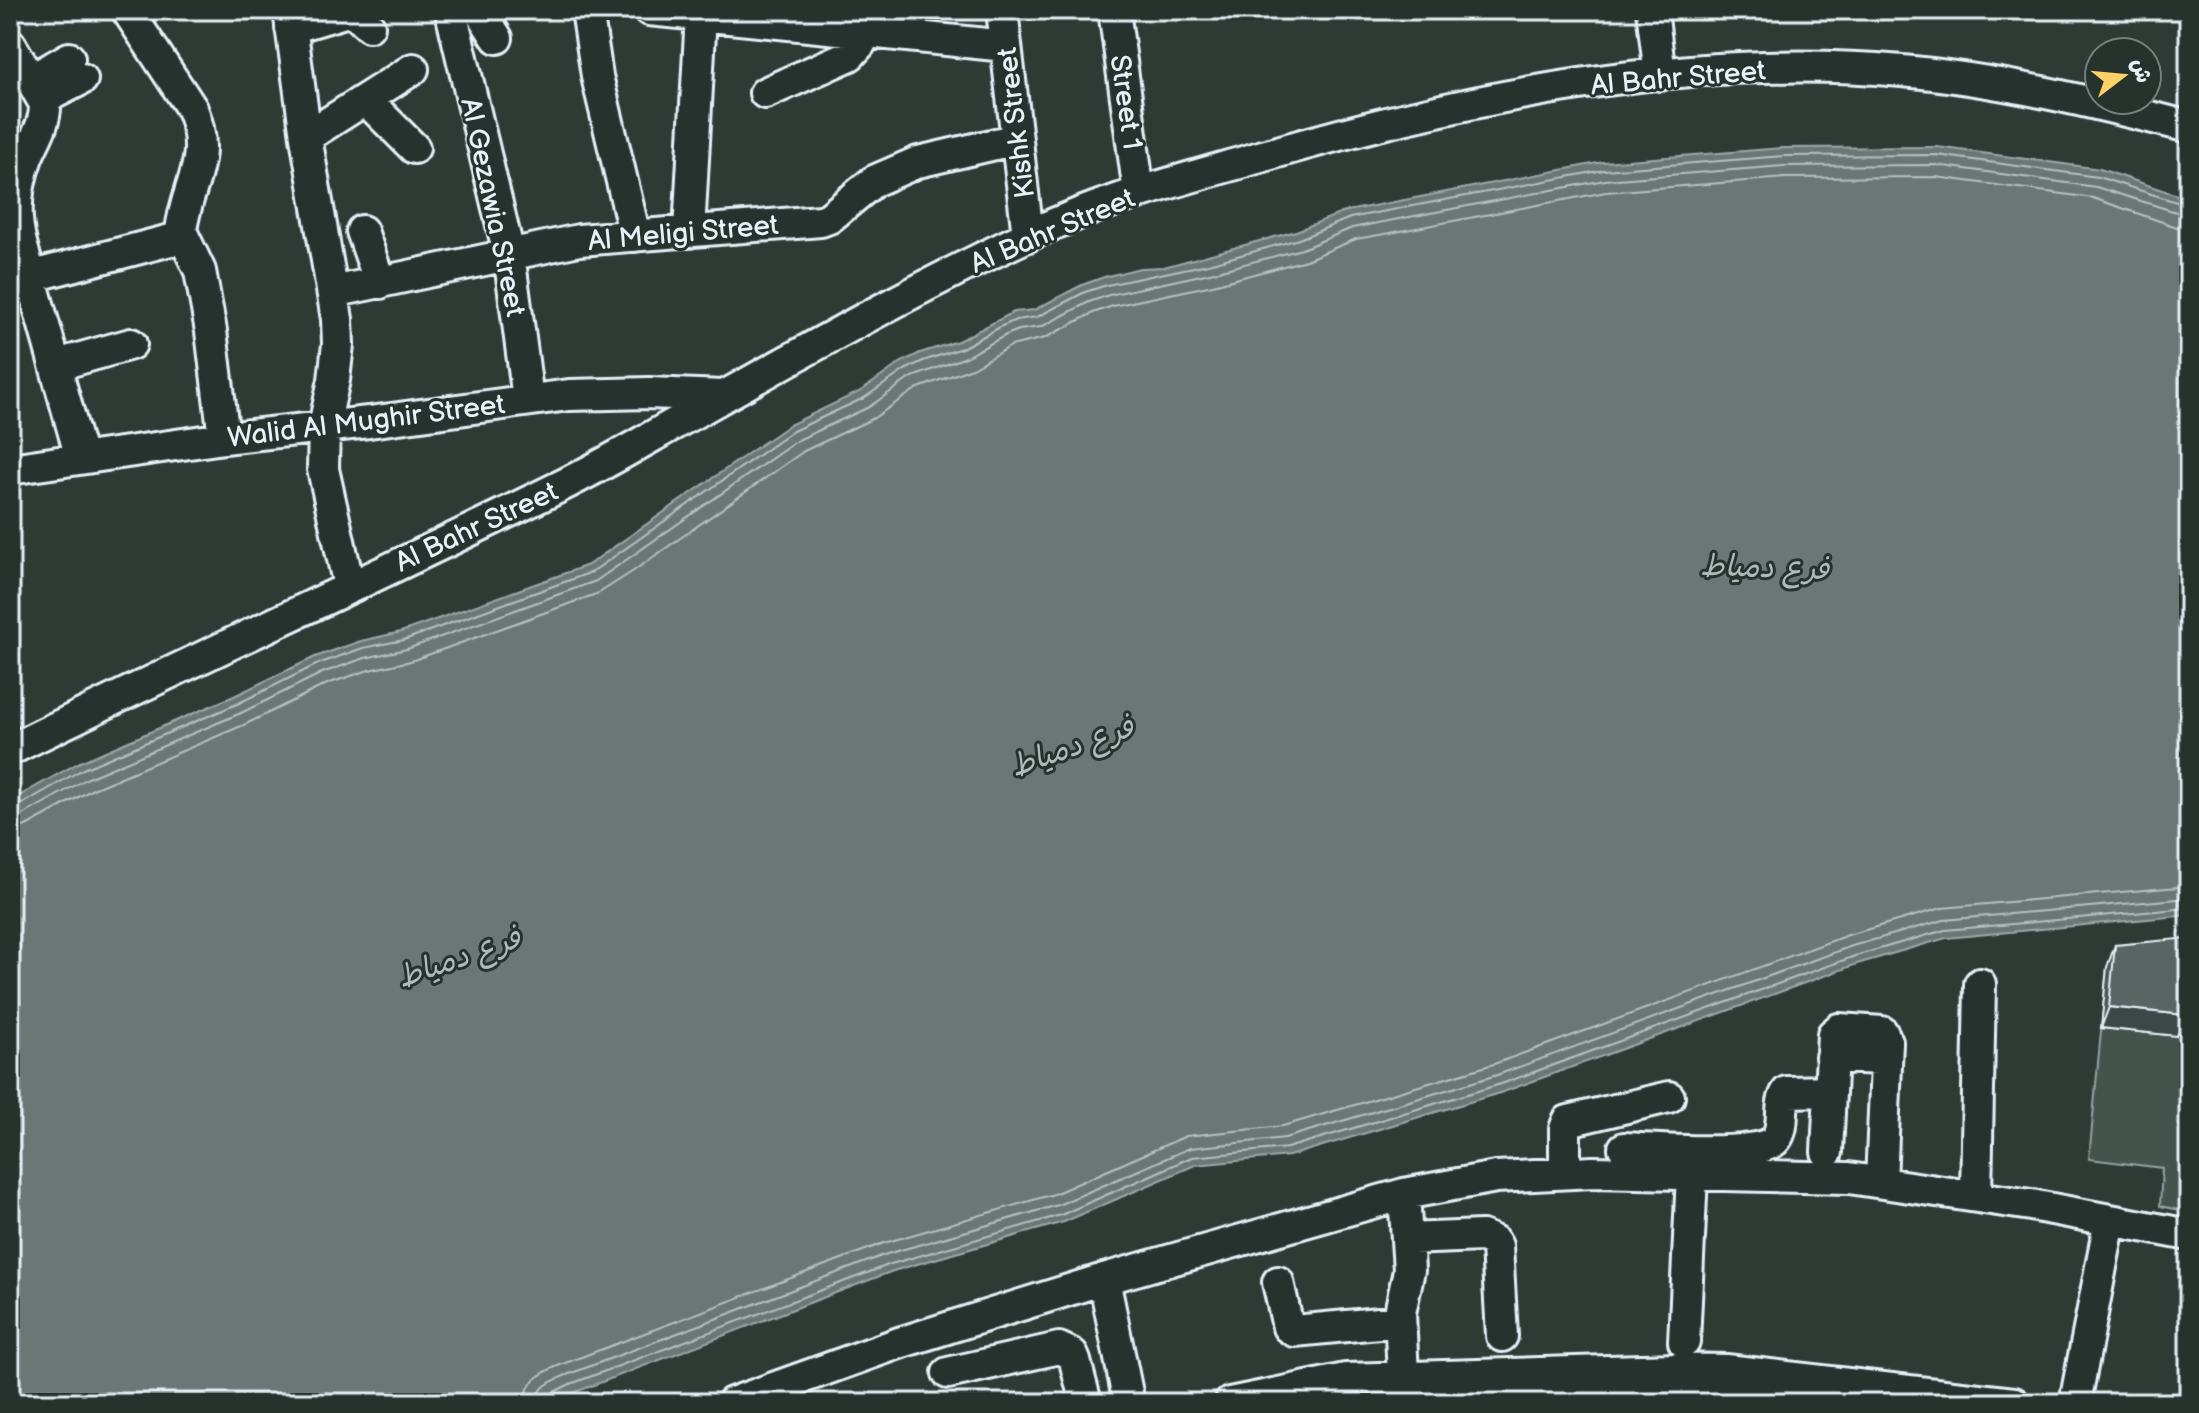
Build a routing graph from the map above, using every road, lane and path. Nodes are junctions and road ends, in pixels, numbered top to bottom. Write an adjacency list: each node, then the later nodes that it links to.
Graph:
1 (127, 10): 31 (street)
2 (587, 10): 29 (street)
3 (649, 10): 8 (street)
4 (1002, 10): 14 (street, Kishk Street)
5 (1114, 10): 25 (street, Street 1)
6 (1652, 10): 17 (street)
7 (466, 13): 12 (street, Al Gezawia Street); 32 (street, Al Gezawia Street)
8 (701, 14): 11 (street); 28 (street)
9 (290, 19): 10 (street); 22 (street)
10 (369, 26)
11 (867, 31): 14 (street); 19 (street)
12 (497, 38)
13 (10, 44): 18 (street)
14 (1006, 46): 23 (street, Kishk Street)
15 (76, 68): 18 (street)
16 (413, 69): 20 (street)
17 (1660, 75): 21 (street, Al Bahr Street); 25 (street, Al Bahr Street)
18 (37, 89): 26 (street)
19 (765, 93)
20 (366, 100): 22 (street); 24 (street)
21 (2189, 127)
22 (306, 137): 35 (street)
23 (1017, 139): 28 (street, Al Meligi Street); 30 (street, Kishk Street)
24 (414, 148)
25 (1139, 193): 30 (street, Al Bahr Street)
26 (14, 228): 33 (street)
27 (362, 231): 34 (street)
28 (689, 232): 29 (street, Al Meligi Street)
29 (635, 236): 32 (street, Al Meligi Street)
30 (1028, 236): 38 (street, Al Bahr Street)
31 (182, 237): 33 (street); 41 (street)
32 (509, 254): 34 (street, Al Meligi Street); 39 (street, Al Gezawia Street)
33 (20, 279): 37 (street)
34 (380, 283): 35 (street, Al Meligi Street)
35 (333, 292): 40 (street)
36 (131, 344): 37 (street)
37 (57, 365): 42 (street)
38 (724, 396): 39 (street, Walid Al Mughir Street); 44 (street, Al Bahr Street)
39 (528, 399): 40 (street, Walid Al Mughir Street)
40 (324, 426): 41 (street, Walid Al Mughir Street); 44 (street)
41 (224, 438): 42 (street, Walid Al Mughir Street)
42 (81, 458): 43 (street, Walid Al Mughir Street)
43 (10, 469)
44 (349, 586): 45 (street, Al Bahr Street)
45 (10, 750)
46 (1980, 984): 55 (street)
47 (1830, 1091): 49 (street); 50 (street); 53 (street)
48 (1669, 1097): 51 (street)
49 (1624, 1148)
50 (1827, 1152)
51 (1565, 1173): 52 (street); 54 (street)
52 (1692, 1175): 53 (street); 63 (street)
53 (1881, 1182): 55 (street)
54 (1404, 1194): 58 (street); 59 (street)
55 (1976, 1196): 56 (street)
56 (2110, 1220): 57 (street); 74 (street)
57 (2189, 1235)
58 (1407, 1239): 61 (street); 62 (street)
59 (1104, 1279): 68 (street); 70 (street)
60 (1278, 1282): 61 (street)
61 (1400, 1321): 65 (street)
62 (1502, 1336)
63 (1679, 1367): 67 (street); 72 (street); 73 (street)
64 (948, 1373): 69 (street)
65 (1402, 1390): 66 (street); 67 (street)
66 (1346, 1391): 71 (street)
67 (1524, 1392)
68 (732, 1403)
69 (1086, 1403)
70 (1129, 1403)
71 (1230, 1403)
72 (1827, 1403)
73 (2014, 1403)
74 (2075, 1403)

